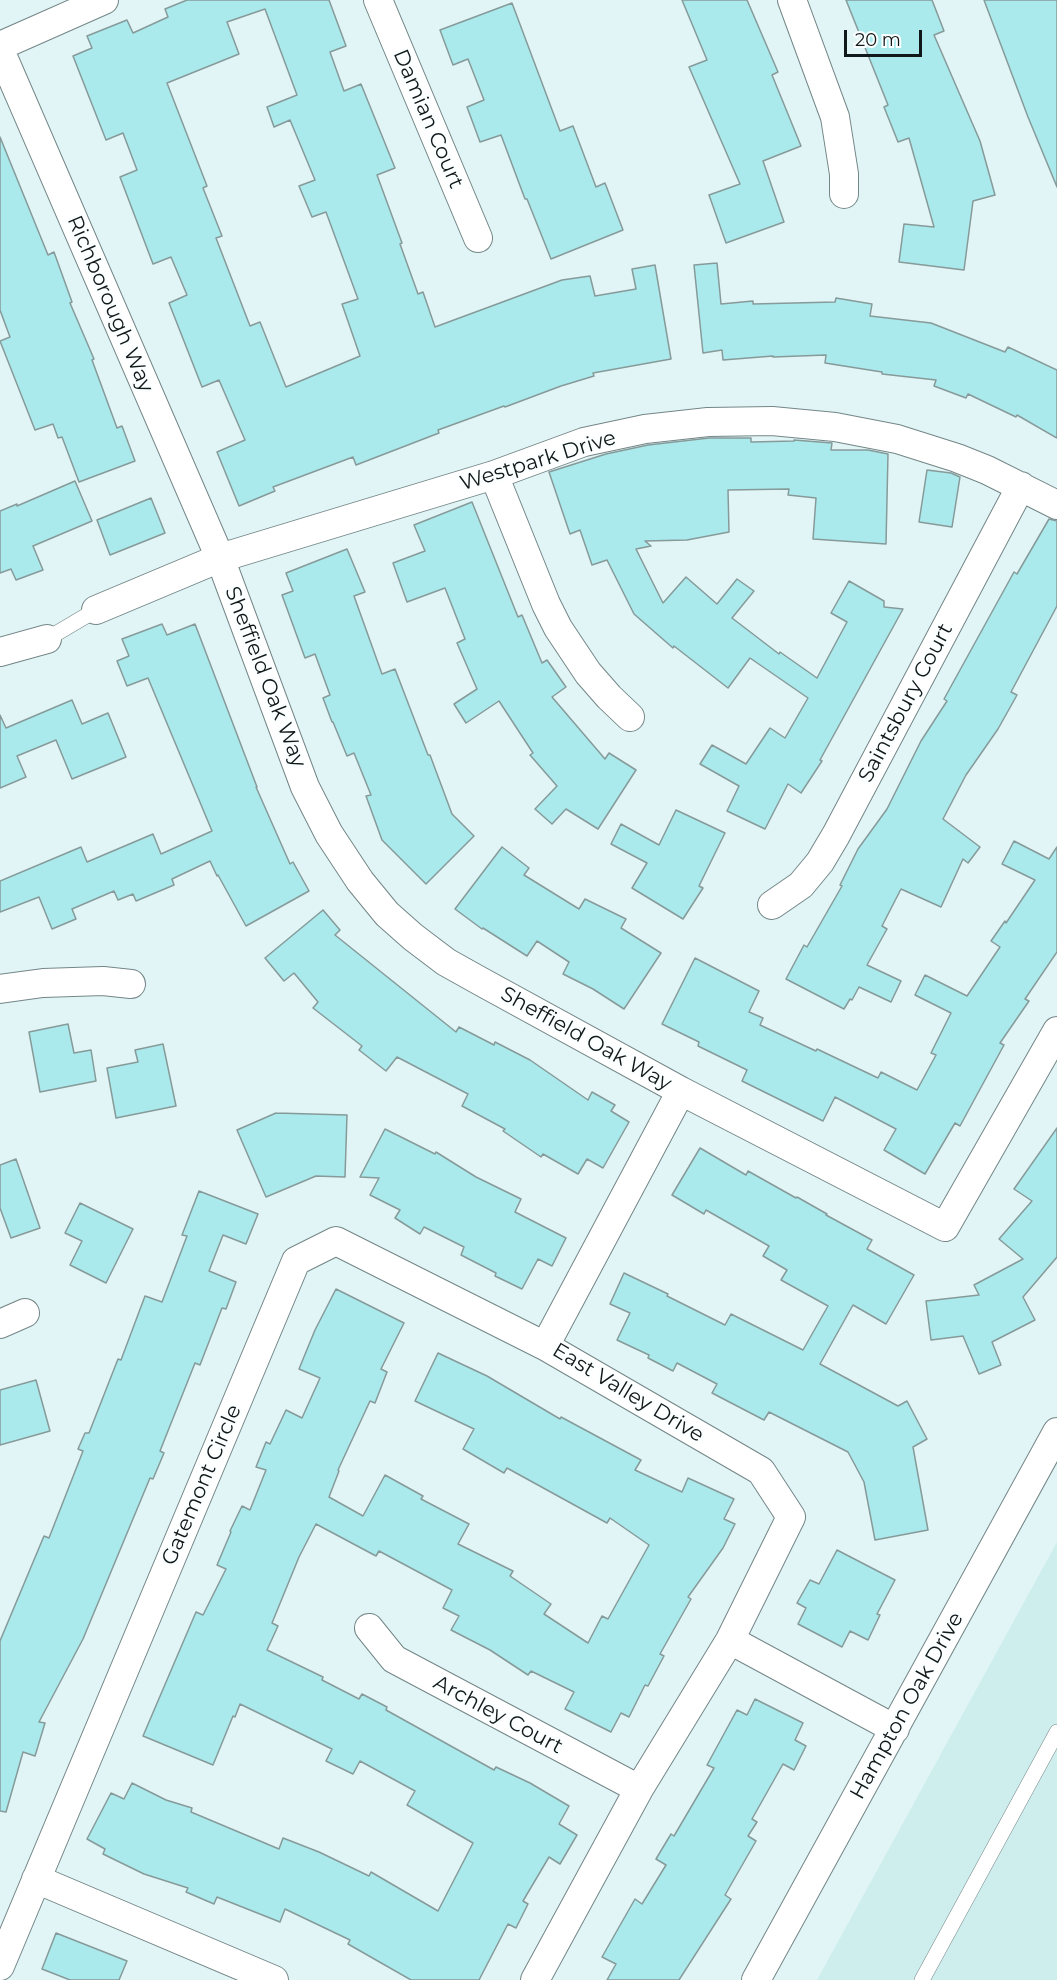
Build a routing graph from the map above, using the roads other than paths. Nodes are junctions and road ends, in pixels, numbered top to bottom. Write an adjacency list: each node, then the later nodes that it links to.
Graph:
1 (104, 0): 4 (street, Richborough Way)
2 (378, 0): 6 (street, Damian Court)
3 (792, 0): 5 (street)
4 (0, 48): 10 (street, Richborough Way)
5 (844, 194)
6 (478, 238)
7 (494, 475): 8 (street, Westpark Drive); 10 (street, Westpark Drive); 14 (street)
8 (1021, 486): 9 (street, Westpark Drive); 15 (street, Saintsbury Court)
9 (1057, 505)
10 (220, 558): 11 (street, Westpark Drive); 19 (street, Sheffield Oak Way)
11 (96, 610): 12 (lane)
12 (47, 639): 13 (street)
13 (0, 652)
14 (630, 717)
15 (772, 905)
16 (131, 984): 17 (street)
17 (0, 989)
18 (1057, 1031): 19 (street, Sheffield Oak Way)
19 (681, 1091): 20 (street, East Valley Drive)
20 (545, 1346): 23 (street, East Valley Drive); 27 (street, Gatemont Circle)
21 (1057, 1432): 24 (street, Hampton Oak Drive)
22 (369, 1628): 26 (street, Archley Court)
23 (730, 1640): 24 (street); 26 (street, East Valley Drive)
24 (896, 1729): 31 (street, Hampton Oak Drive)
25 (1057, 1732): 32 (lane)
26 (639, 1789): 30 (street, East Valley Drive)
27 (36, 1879): 28 (street, Gatemont Circle); 29 (street)
28 (0, 1966)
29 (274, 1980)
30 (534, 1980)
31 (756, 1980)
32 (922, 1980)

